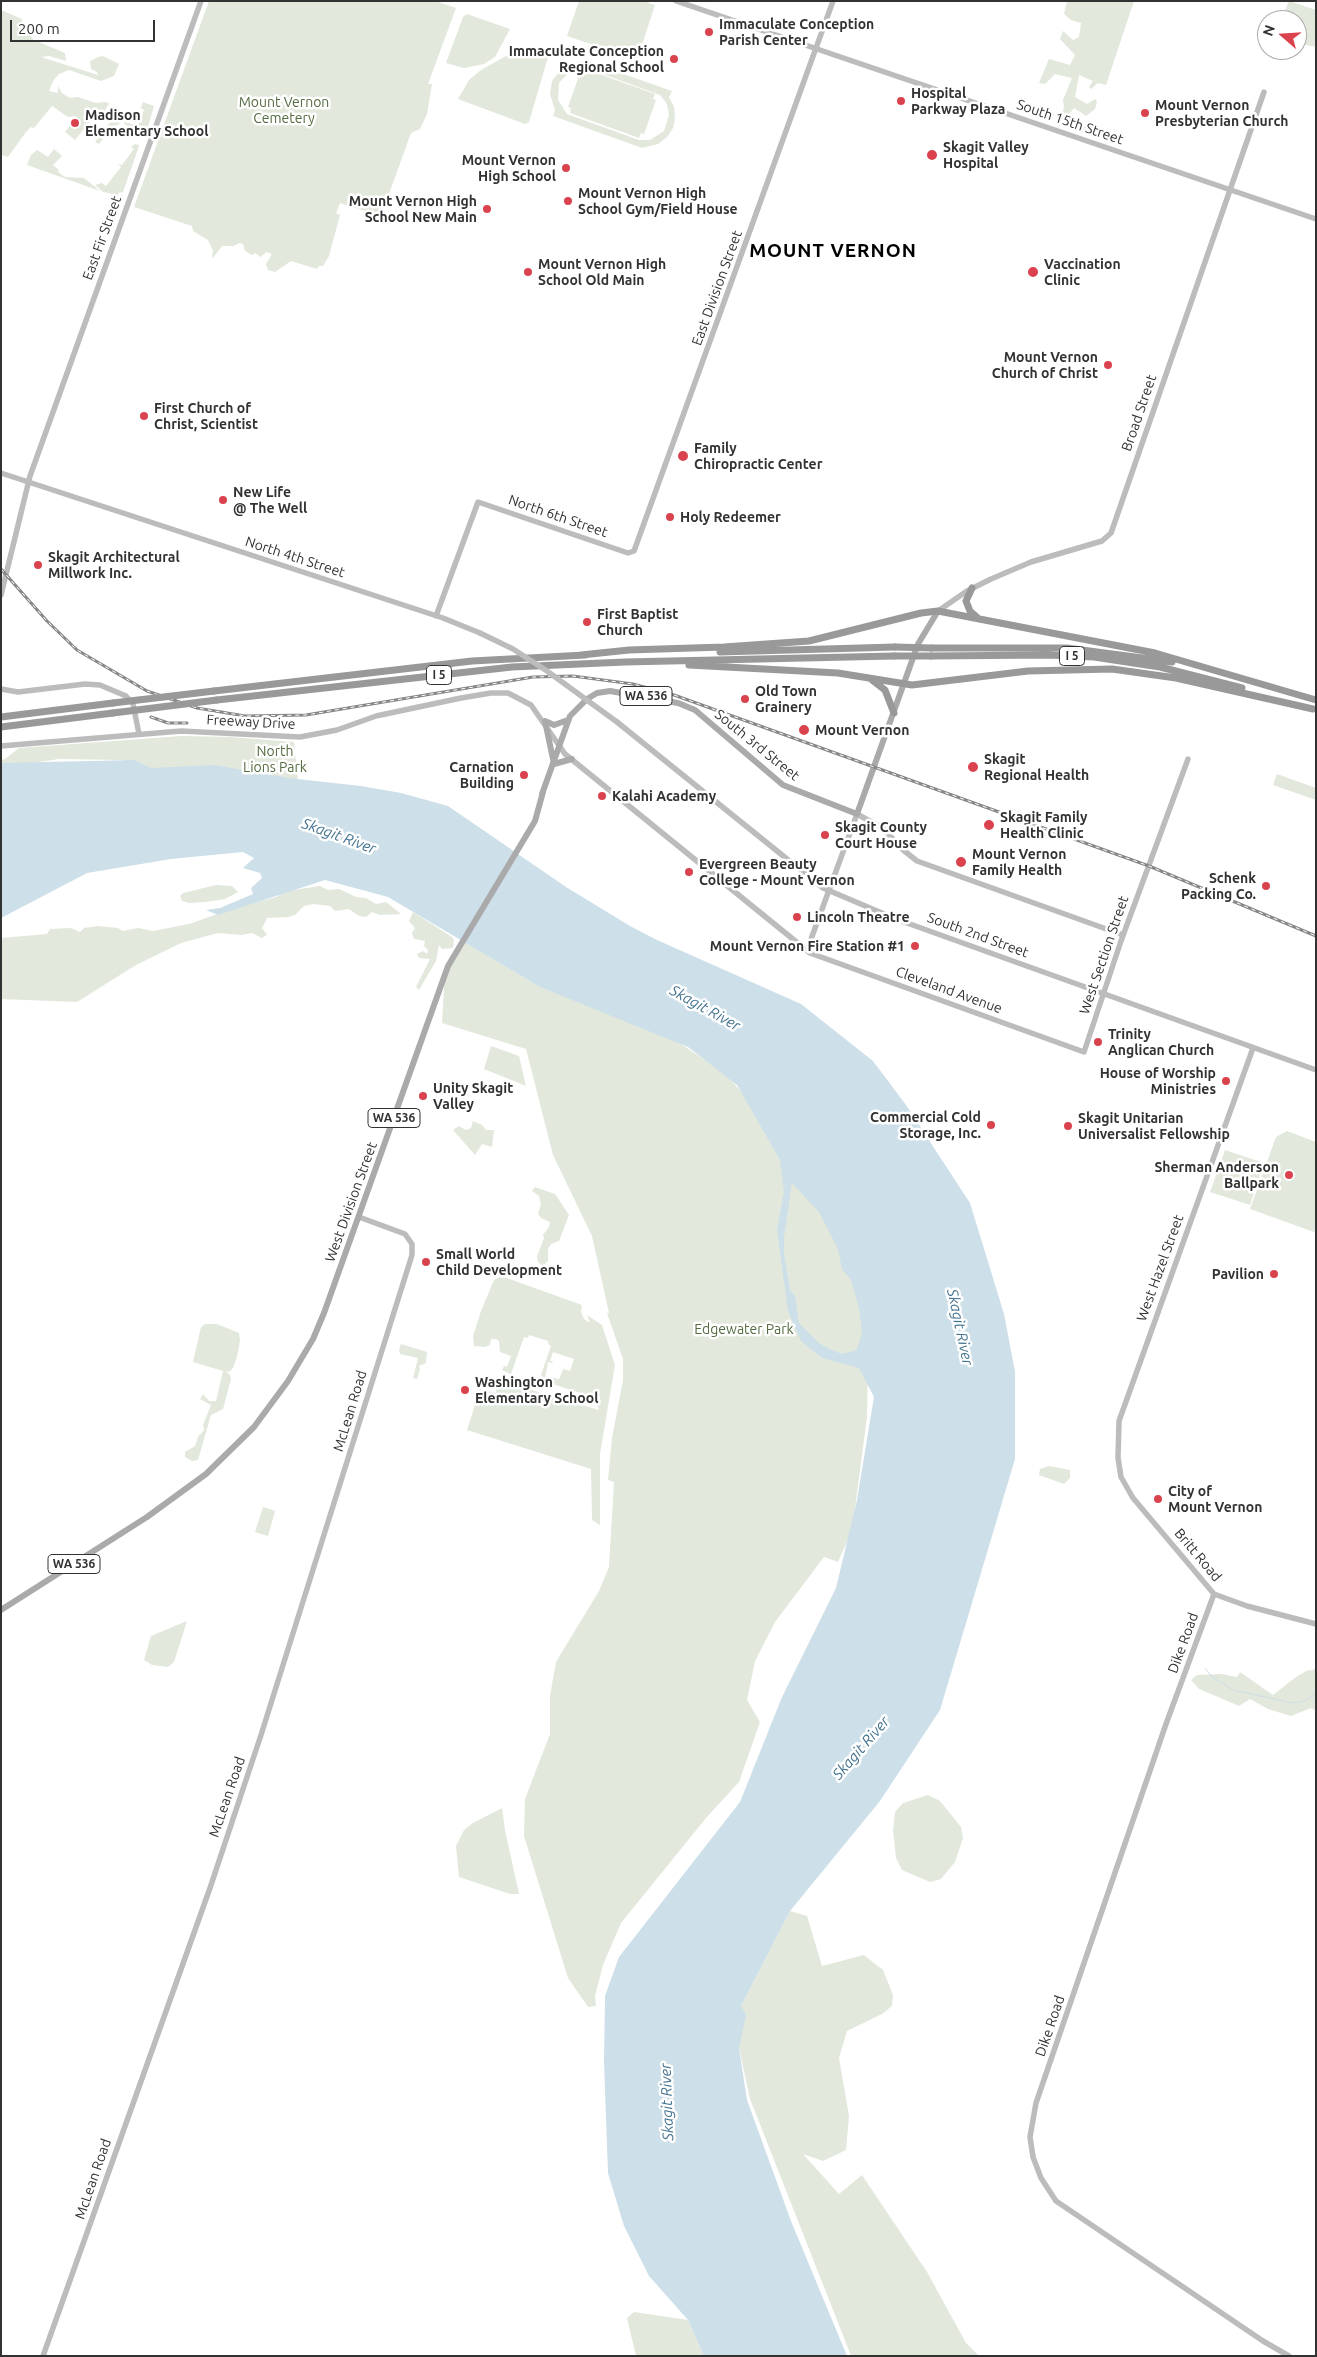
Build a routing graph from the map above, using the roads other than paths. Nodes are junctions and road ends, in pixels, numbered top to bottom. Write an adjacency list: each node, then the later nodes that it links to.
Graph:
1 (201, 1): 9 (street, East Fir Street)
2 (676, 1): 4 (street, South 15th Street)
3 (834, 1): 4 (street, East Division Street)
4 (816, 50): 6 (street, South 15th Street); 10 (street, East Division Street)
5 (1264, 92): 6 (street, Broad Street)
6 (1229, 190): 7 (street, South 15th Street); 11 (street, Broad Street)
7 (1316, 219)
8 (1, 473): 9 (street, North 4th Street)
9 (28, 483): 12 (street, East Fir Street); 14 (street, North 4th Street)
10 (630, 553): 14 (street, North 6th Street)
11 (972, 588): 13 (street, Broad Street); 15 (highway)
12 (1, 595)
13 (938, 612): 15 (highway); 16 (highway); 21 (main road, Broad Street)
14 (436, 616): 19 (street, North 4th Street, bridge)
15 (979, 619): 18 (highway)
16 (581, 655): 18 (highway, I 5, bridge); 26 (highway, I 5, bridge)
17 (662, 662): 20 (highway); 24 (highway, I 5, bridge); 29 (highway, I 5, bridge)
18 (1197, 666): 23 (highway, I 5)
19 (547, 671): 37 (street, South 2nd Street, bridge)
20 (864, 677): 21 (highway); 25 (highway)
21 (904, 684): 24 (highway); 25 (main road, Broad Street)
22 (1, 689): 30 (street)
23 (1316, 700)
24 (1314, 709)
25 (894, 713): 36 (main road, Broad Street)
26 (1, 717)
27 (568, 720): 28 (main road); 32 (main road, West Division Street / WA 536); 36 (main road, South 3rd Street / WA 536)
28 (544, 721): 30 (street, Freeway Drive); 32 (street, Freeway Drive); 35 (main road)
29 (1, 727)
30 (139, 734): 31 (street, Freeway Drive)
31 (1, 746)
32 (559, 747): 33 (street, Freeway Drive); 35 (main road, West Division Street / WA 536)
33 (572, 759): 35 (main road); 39 (street, Cleveland Avenue)
34 (1188, 759): 38 (street, West Section Street)
35 (554, 764): 44 (main road, West Division Street / WA 536)
36 (857, 814): 37 (street); 38 (street, South 3rd Street)
37 (829, 892): 39 (street); 40 (street, South 2nd Street)
38 (1123, 936): 40 (street, West Section Street)
39 (807, 950): 42 (street, Cleveland Avenue)
40 (1102, 994): 41 (street, South 2nd Street); 42 (street, West Section Street)
41 (1253, 1048): 43 (street, South 2nd Street); 45 (street, West Hazel Street)
42 (1084, 1052)
43 (1316, 1070)
44 (359, 1217): 47 (main road, West Division Street / WA 536); 49 (street, McLean Road)
45 (1117, 1441): 46 (street, Britt Road)
46 (1214, 1594): 48 (street, Britt Road); 50 (street, Dike Road)
47 (1, 1610)
48 (1316, 1624)
49 (43, 2356)
50 (1289, 2356)

